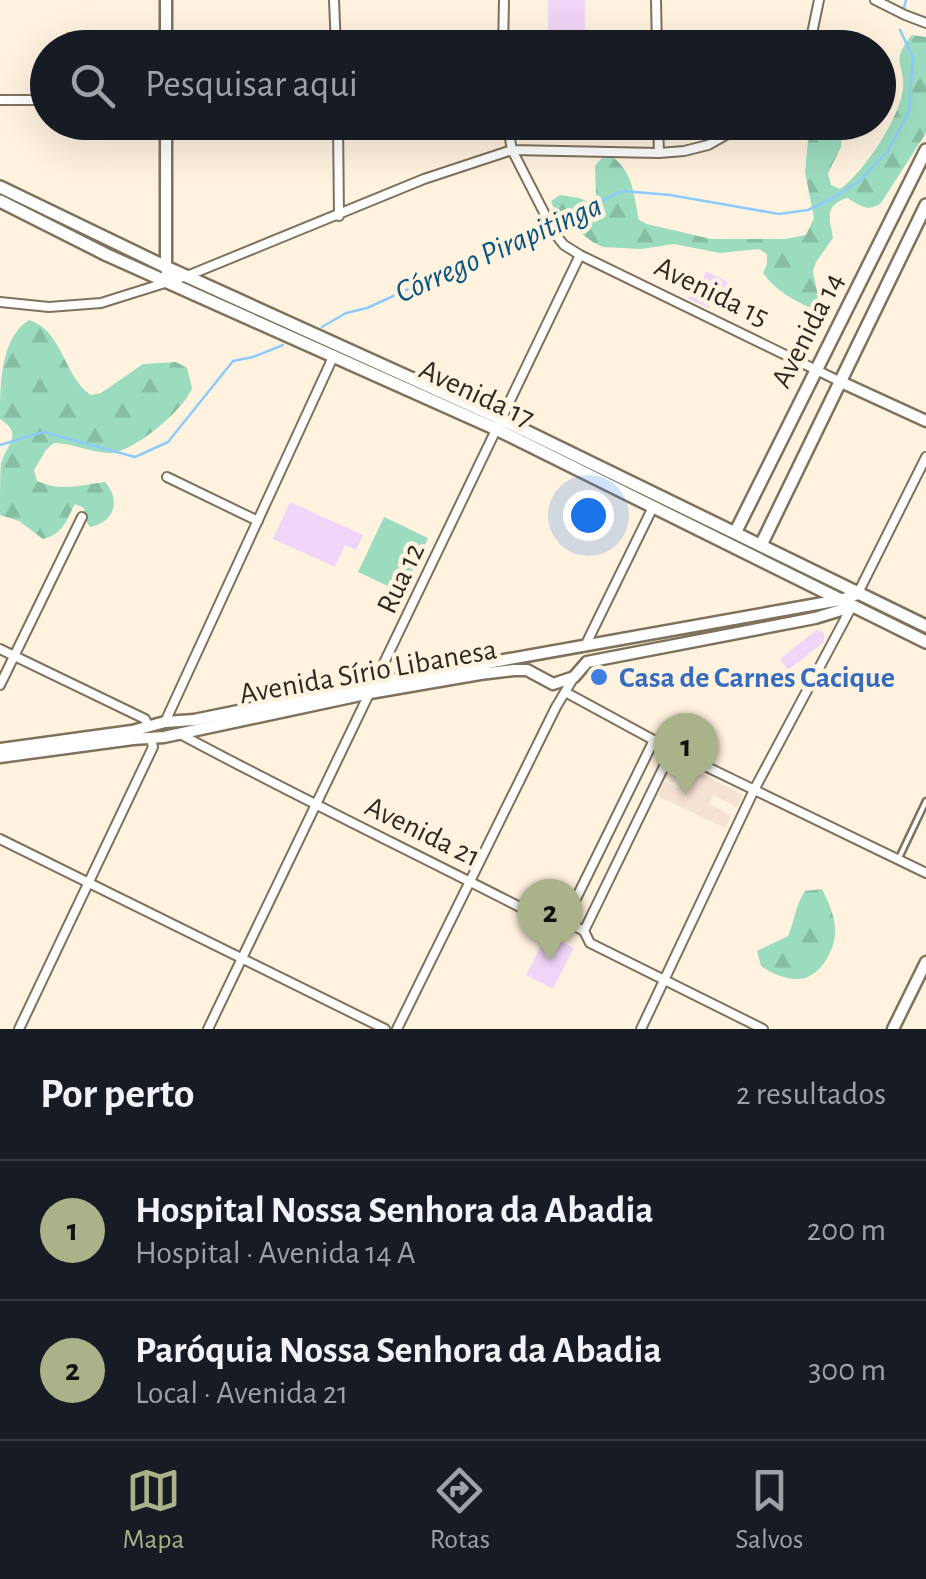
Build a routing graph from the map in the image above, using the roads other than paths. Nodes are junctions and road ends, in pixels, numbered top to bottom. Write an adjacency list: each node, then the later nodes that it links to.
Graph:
1 (166, 0): 8 (street)
2 (334, 0): 9 (street)
3 (504, 0): 10 (street)
4 (656, 0): 11 (street)
5 (819, 0): 12 (street)
6 (875, 0): 7 (street)
7 (926, 22)
8 (166, 30)
9 (335, 30)
10 (503, 30)
11 (657, 30)
12 (813, 30)
13 (0, 100): 14 (street)
14 (30, 100)
15 (166, 140): 28 (street)
16 (338, 140): 26 (street)
17 (510, 140): 20 (street, Avenida 15)
18 (659, 140): 22 (street)
19 (718, 140): 22 (street)
20 (512, 150): 22 (street); 26 (street); 27 (street, Avenida 15)
21 (926, 150): 31 (main road, Avenida 14)
22 (659, 153)
23 (0, 187): 28 (main road, Avenida 17)
24 (0, 202): 30 (main road, Avenida 17)
25 (926, 206): 32 (main road, Avenida 14)
26 (339, 216): 29 (street)
27 (580, 255): 35 (street, Avenida 15); 38 (street, Rua 12)
28 (166, 267): 29 (main road, Avenida 17); 30 (street)
29 (187, 276): 30 (street); 34 (main road, Avenida 17)
30 (169, 281): 33 (street); 34 (main road, Avenida 17)
31 (856, 288): 32 (main road); 35 (main road, Avenida 14)
32 (880, 300): 36 (main road, Avenida 14)
33 (0, 302)
34 (335, 350): 38 (main road, Avenida 17); 43 (street)
35 (815, 369): 36 (street, Avenida 15); 44 (main road, Avenida 14)
36 (841, 382): 37 (street, Avenida 15); 45 (main road, Avenida 14)
37 (926, 421)
38 (498, 424): 41 (main road, Avenida 17); 44 (main road, Avenida 17); 59 (street, Rua 12)
39 (926, 457): 46 (street)
40 (167, 476): 43 (street)
41 (653, 507): 47 (main road, Avenida 17); 50 (street)
42 (82, 517): 53 (street)
43 (258, 520): 63 (street)
44 (735, 533): 45 (main road, Avenida 17)
45 (760, 546): 46 (main road, Avenida 17)
46 (858, 594): 47 (street, Avenida Sírio Libanesa); 48 (main road, Avenida 17)
47 (845, 603): 49 (main road, Avenida 17); 50 (street, Avenida Sírio Libanesa); 54 (street, Avenida Sírio Libanesa); 71 (street)
48 (926, 626)
49 (926, 642)
50 (585, 646): 52 (street, Avenida Sírio Libanesa); 54 (street)
51 (0, 649): 53 (street)
52 (540, 654): 55 (street); 59 (street, Avenida Sírio Libanesa)
53 (15, 656): 58 (street); 64 (street)
54 (586, 662): 56 (street)
55 (536, 675): 57 (street, Avenida Sírio Libanesa); 59 (street, Avenida Sírio Libanesa)
56 (574, 677): 57 (street); 60 (street)
57 (553, 684): 61 (street)
58 (0, 685)
59 (373, 688): 62 (street, Avenida Sírio Libanesa); 65 (street, Avenida Sírio Libanesa); 73 (street, Rua 12)
60 (567, 692): 61 (street); 67 (street)
61 (556, 706): 79 (street)
62 (178, 720): 63 (street, Avenida Sírio Libanesa); 65 (street)
63 (165, 722): 64 (street, Avenida Sírio Libanesa)
64 (148, 725): 66 (street); 68 (street, Avenida Sírio Libanesa)
65 (180, 734): 66 (street, Avenida Sírio Libanesa); 73 (street, Avenida 21)
66 (151, 739): 70 (street, Avenida Sírio Libanesa); 80 (street)
67 (654, 740): 69 (street); 74 (street)
68 (0, 748)
69 (672, 750): 71 (street); 76 (street)
70 (0, 757)
71 (754, 790): 77 (street); 85 (street)
72 (926, 802): 77 (lane)
73 (315, 806): 79 (street, Avenida 21); 83 (street, Rua 12)
74 (610, 830): 76 (street); 81 (street)
75 (0, 839): 80 (street)
76 (629, 839): 82 (street)
77 (898, 860): 78 (street)
78 (926, 873)
79 (469, 881): 81 (street, Avenida 21); 89 (street)
80 (88, 882): 83 (street); 86 (street)
81 (565, 921): 82 (street, Avenida 21)
82 (584, 931): 85 (street, Avenida 21)
83 (242, 958): 87 (street, Rua 12); 88 (street)
84 (926, 962): 92 (street)
85 (666, 980): 90 (street); 91 (street, Avenida 21)
86 (19, 1029)
87 (208, 1029)
88 (385, 1029)
89 (397, 1029)
90 (641, 1029)
91 (764, 1029)
92 (893, 1029)

